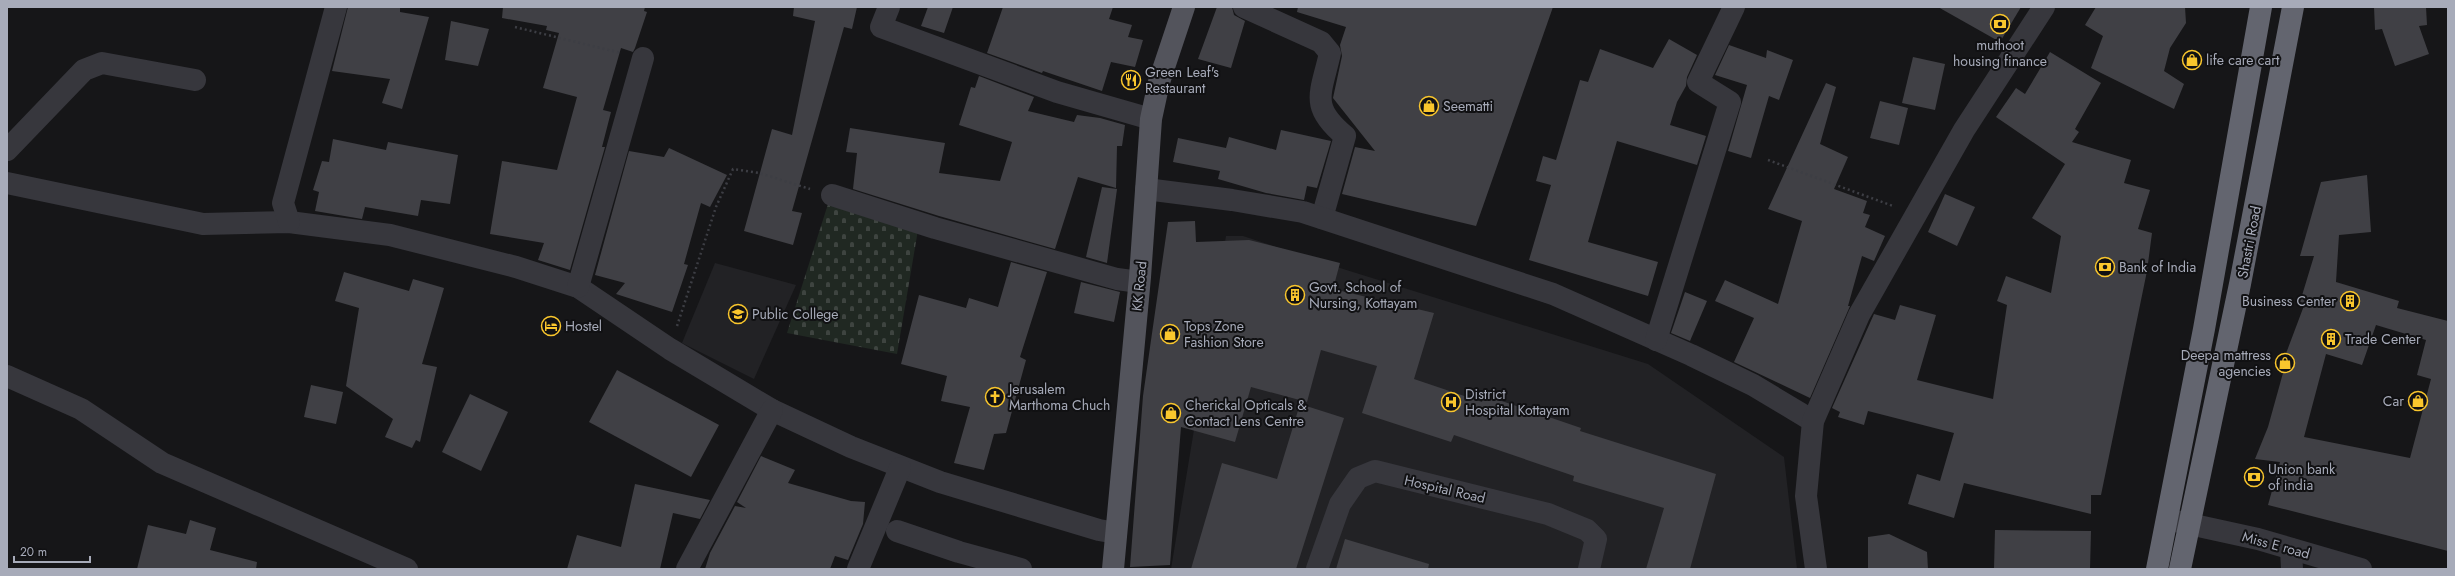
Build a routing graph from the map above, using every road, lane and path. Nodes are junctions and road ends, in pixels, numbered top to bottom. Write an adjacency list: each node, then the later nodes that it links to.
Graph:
1 (336, 7): 21 (street)
2 (889, 7): 12 (street)
3 (1184, 7): 12 (main road, KK Road)
4 (1244, 7): 20 (street)
5 (1734, 7): 24 (street)
6 (2044, 7): 19 (street)
7 (2261, 7): 30 (highway, Shastri Road)
8 (2293, 7): 31 (highway, Shastri Road)
9 (514, 27): 10 (path)
10 (643, 58): 23 (street)
11 (195, 80): 13 (street)
12 (1150, 119): 17 (main road, KK Road)
13 (7, 150)
14 (1768, 160): 19 (path)
15 (784, 180): 25 (path)
16 (7, 183): 21 (street)
17 (1146, 189): 20 (street); 22 (main road, KK Road)
18 (832, 195): 22 (street)
19 (1916, 214): 28 (street)
20 (1322, 218): 24 (street)
21 (290, 222): 23 (street)
22 (1139, 282): 33 (main road, KK Road)
23 (578, 287): 25 (street)
24 (1656, 340): 28 (street)
25 (670, 349): 27 (street)
26 (7, 376): 35 (street)
27 (772, 410): 29 (street); 36 (street)
28 (1813, 421): 42 (street)
29 (900, 468): 33 (street); 37 (street)
30 (2167, 519): 31 (street, Miss E road); 43 (highway, Shastri Road)
31 (2190, 524): 34 (street, Miss E road); 44 (highway, Shastri Road)
32 (897, 531): 38 (street)
33 (1116, 533): 39 (main road, KK Road)
34 (2292, 559): 45 (street, Miss E road)
35 (408, 569)
36 (687, 569)
37 (858, 569)
38 (1021, 569)
39 (1113, 569)
40 (1317, 569): 41 (street, Hospital Road)
41 (1589, 569)
42 (1816, 569)
43 (2158, 569)
44 (2180, 569)
45 (2361, 569)

